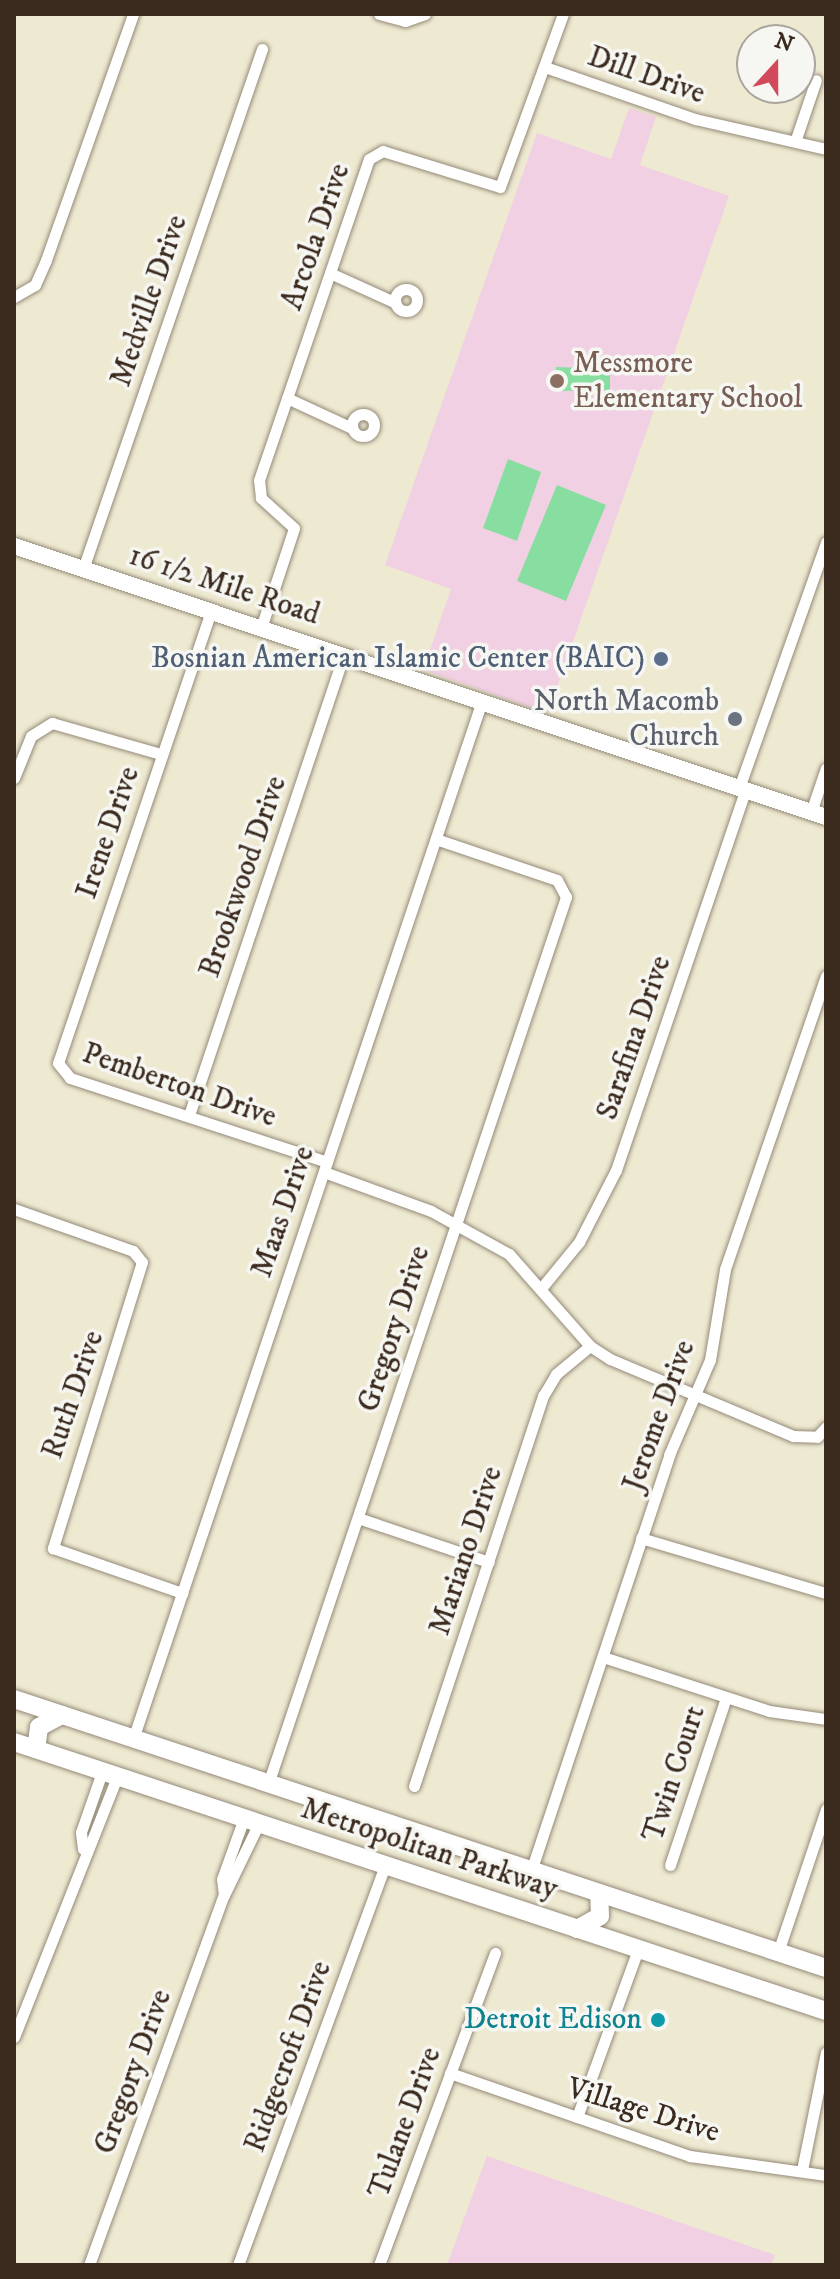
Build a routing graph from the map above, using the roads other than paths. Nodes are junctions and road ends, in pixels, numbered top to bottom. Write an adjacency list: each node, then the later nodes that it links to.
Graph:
1 (133, 14): 13 (street)
2 (379, 14): 4 (street)
3 (563, 14): 6 (street, Arcola Drive)
4 (420, 17)
5 (262, 49): 21 (street, Medville Drive)
6 (545, 67): 8 (street, Dill Drive); 10 (street, Arcola Drive)
7 (808, 104): 8 (street)
8 (796, 139): 9 (street, Dill Drive)
9 (826, 149)
10 (330, 273): 12 (street); 15 (street, Arcola Drive)
11 (400, 290): 12 (street); 14 (street); 14 (street)
12 (385, 292): 14 (street)
13 (18, 296)
14 (396, 303)
15 (287, 398): 17 (street); 23 (street, Arcola Drive)
16 (357, 416): 17 (street); 18 (street); 18 (street)
17 (342, 418): 18 (street)
18 (352, 428)
19 (826, 542): 29 (street, Sarafina Drive)
20 (14, 546): 21 (street, 16 1/2 Mile Road)
21 (83, 569): 22 (street, 16 1/2 Mile Road)
22 (211, 611): 23 (street, 16 1/2 Mile Road); 26 (street, Irene Drive)
23 (261, 628): 24 (street, 16 1/2 Mile Road)
24 (344, 655): 25 (street, 16 1/2 Mile Road); 34 (street, Brookwood Drive)
25 (482, 701): 29 (street, 16 1/2 Mile Road); 31 (street, Maas Drive)
26 (161, 754): 28 (street); 33 (street, Irene Drive)
27 (826, 768): 30 (street)
28 (14, 778)
29 (742, 789): 30 (street, 16 1/2 Mile Road); 38 (street, Sarafina Drive)
30 (818, 815)
31 (436, 839): 35 (street, Maas Drive); 37 (street, Gregory Drive)
32 (826, 976): 40 (street, Jerome Drive)
33 (61, 1070): 34 (street, Pemberton Drive)
34 (189, 1115): 35 (street, Pemberton Drive)
35 (325, 1167): 37 (street, Pemberton Drive); 45 (street, Maas Drive)
36 (14, 1209): 45 (street, Ruth Drive)
37 (457, 1223): 38 (street, Pemberton Drive); 42 (street, Gregory Drive)
38 (543, 1286): 39 (street, Pemberton Drive)
39 (590, 1346): 40 (street, Pemberton Drive); 44 (street, Mariano Drive)
40 (694, 1395): 41 (street, Pemberton Drive); 43 (street, Jerome Drive)
41 (826, 1427)
42 (358, 1518): 44 (street); 56 (street, Gregory Drive)
43 (641, 1538): 46 (street); 47 (street, Jerome Drive)
44 (489, 1562): 57 (street, Mariano Drive)
45 (182, 1593): 52 (street, Maas Drive)
46 (826, 1593)
47 (603, 1657): 48 (street); 62 (street, Jerome Drive)
48 (726, 1698): 51 (street); 61 (street, Twin Court)
49 (14, 1699): 50 (main road, Metropolitan Parkway)
50 (62, 1715): 52 (main road, Metropolitan Parkway); 54 (main road)
51 (826, 1719)
52 (133, 1739): 56 (main road, Metropolitan Parkway)
53 (14, 1742): 54 (main road, Metropolitan Parkway)
54 (36, 1749): 55 (main road, Metropolitan Parkway)
55 (109, 1774): 59 (main road, Metropolitan Parkway); 70 (street)
56 (268, 1784): 62 (main road, Metropolitan Parkway)
57 (414, 1786)
58 (826, 1809): 66 (street)
59 (251, 1821): 60 (main road, Metropolitan Parkway); 76 (street, Gregory Drive)
60 (385, 1865): 64 (main road, Metropolitan Parkway); 77 (street, Ridgecroft Drive)
61 (670, 1865)
62 (531, 1871): 63 (main road, Metropolitan Parkway)
63 (599, 1893): 64 (main road); 66 (main road, Metropolitan Parkway)
64 (577, 1929): 65 (main road, Metropolitan Parkway)
65 (638, 1949): 69 (main road, Metropolitan Parkway); 73 (street)
66 (778, 1952): 68 (main road, Metropolitan Parkway)
67 (495, 1953): 72 (street, Tulane Drive)
68 (826, 1968)
69 (826, 2011)
70 (14, 2037)
71 (826, 2052): 74 (street)
72 (450, 2073): 73 (street, Village Drive); 78 (street, Tulane Drive)
73 (577, 2117): 74 (street, Village Drive)
74 (802, 2170): 75 (street, Village Drive)
75 (826, 2175)
76 (89, 2265)
77 (238, 2265)
78 (379, 2265)

